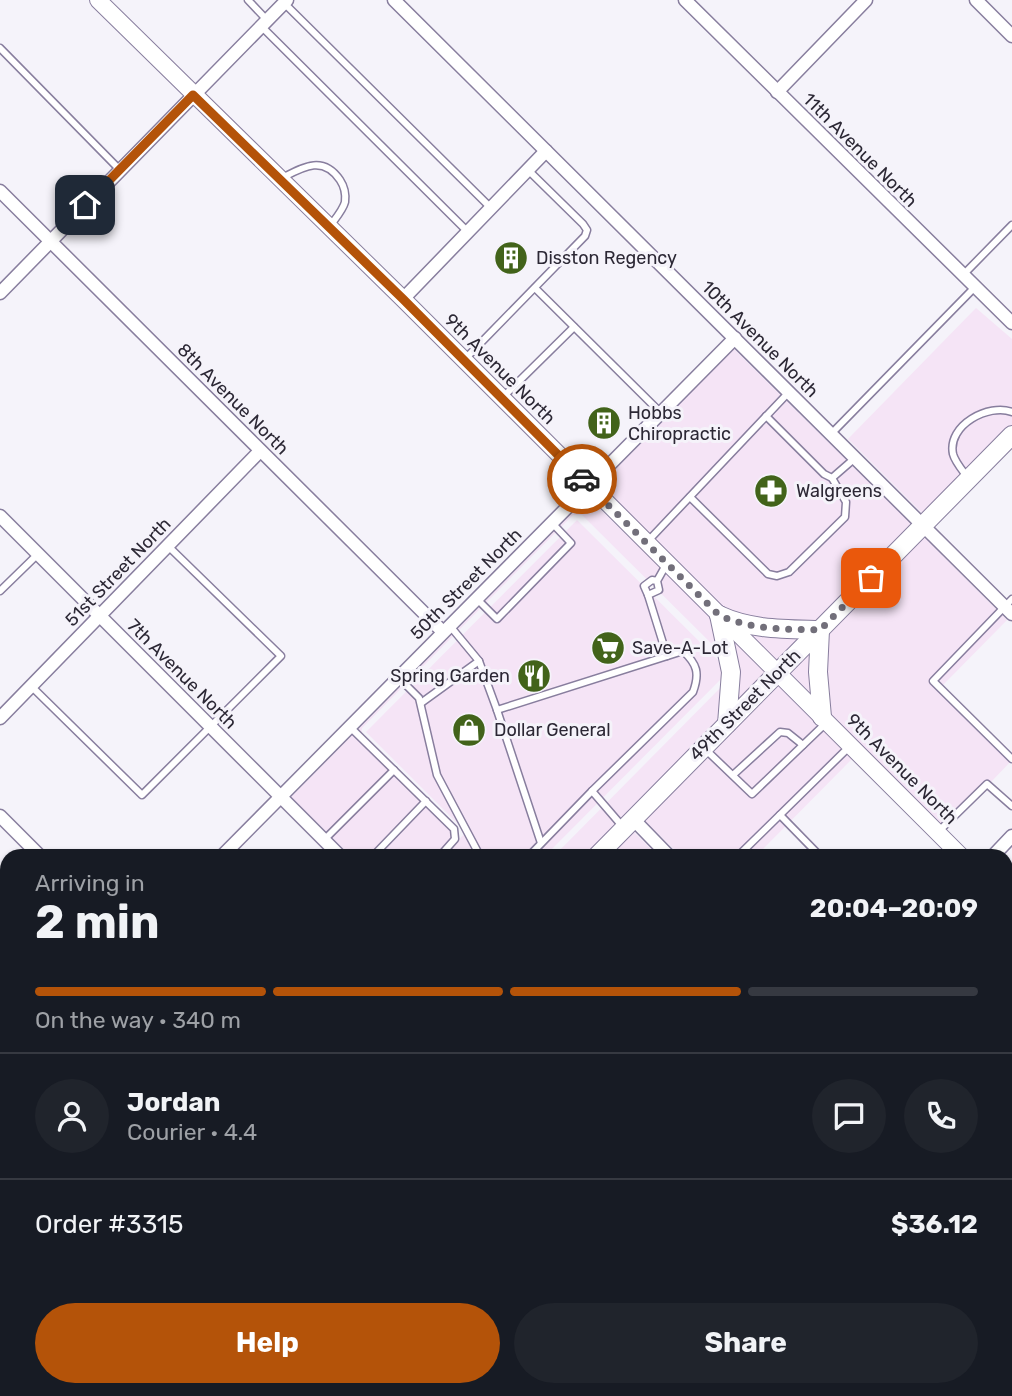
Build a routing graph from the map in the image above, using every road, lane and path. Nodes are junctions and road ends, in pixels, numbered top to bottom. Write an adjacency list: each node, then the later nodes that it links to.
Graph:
1 (98, 0): 12 (street, 9th Avenue North)
2 (247, 0): 8 (lane)
3 (394, 0): 13 (street, 10th Avenue North)
4 (685, 0): 11 (street, 11th Avenue North)
5 (866, 0): 11 (street)
6 (976, 0): 9 (street)
7 (285, 1): 8 (street); 18 (lane)
8 (264, 23): 12 (street); 21 (lane)
9 (1012, 36)
10 (0, 48): 14 (lane)
11 (777, 92): 23 (street, 11th Avenue North)
12 (193, 95): 14 (street); 16 (street, 9th Avenue North)
13 (546, 151): 15 (street); 30 (street, 10th Avenue North)
14 (120, 170): 22 (street)
15 (528, 170): 18 (street); 25 (lane)
16 (280, 179): 20 (street, 9th Avenue North); 20 (lane)
17 (0, 191): 22 (street, 8th Avenue North)
18 (491, 208): 21 (street)
19 (1012, 225): 23 (lane)
20 (330, 227): 27 (street, 9th Avenue North)
21 (468, 232): 27 (street)
22 (50, 241): 26 (street); 39 (street, 8th Avenue North)
23 (963, 275): 24 (street, 11th Avenue North)
24 (975, 287): 28 (street, 11th Avenue North); 37 (lane)
25 (535, 288): 29 (lane); 31 (lane)
26 (0, 293)
27 (403, 299): 31 (street, 9th Avenue North)
28 (1012, 323)
29 (574, 327): 33 (lane); 35 (lane)
30 (735, 338): 32 (street, 10th Avenue North); 35 (street, 50th Street North)
31 (464, 360): 33 (street, 9th Avenue North)
32 (789, 392): 36 (lane); 37 (street, 10th Avenue North)
33 (502, 398): 43 (street, 9th Avenue North)
34 (1012, 412): 42 (lane)
35 (661, 413): 43 (street, 50th Street North)
36 (766, 416): 41 (lane); 44 (lane)
37 (831, 434): 40 (street, 10th Avenue North)
38 (1012, 435): 42 (main road, 49th Street North)
39 (260, 451): 49 (street, 51st Street North); 57 (street, 8th Avenue North)
40 (855, 457): 41 (lane); 47 (street, 10th Avenue North)
41 (832, 478): 44 (lane)
42 (968, 479): 47 (main road, 49th Street North)
43 (589, 486): 46 (street, 50th Street North); 48 (street, 9th Avenue North)
44 (690, 496): 48 (lane)
45 (0, 516): 50 (street, 7th Avenue North)
46 (553, 524): 53 (street, 50th Street North); 53 (lane)
47 (923, 525): 54 (street, 10th Avenue North); 58 (main road, 49th Street North)
48 (646, 543): 51 (street, 9th Avenue North)
49 (168, 546): 56 (street, 51st Street North); 70 (lane)
50 (38, 554): 52 (lane); 56 (street, 7th Avenue North)
51 (667, 564): 55 (street, 9th Avenue North); 59 (lane)
52 (0, 591)
53 (476, 598): 57 (street, 50th Street North)
54 (1010, 606): 74 (lane)
55 (719, 615): 58 (main road); 61 (street, 9th Avenue North); 68 (main road)
56 (100, 616): 63 (street, 51st Street North); 70 (street, 7th Avenue North)
57 (446, 628): 60 (lane); 62 (street, 50th Street North)
58 (820, 630): 61 (main road, 49th Street North); 67 (main road)
59 (667, 656): 65 (lane); 77 (lane)
60 (479, 661): 64 (lane); 65 (lane)
61 (778, 673): 67 (street, 9th Avenue North); 68 (main road, 49th Street North)
62 (398, 677): 64 (lane); 69 (street, 50th Street North)
63 (31, 686): 66 (street, 51st Street North); 70 (lane)
64 (421, 703): 93 (lane)
65 (498, 710): 87 (lane)
66 (0, 718)
67 (825, 719): 71 (lane); 72 (street, 9th Avenue North)
68 (727, 724): 73 (main road, 49th Street North)
69 (349, 726): 75 (lane); 78 (street, 50th Street North)
70 (211, 728): 78 (street, 7th Avenue North)
71 (803, 745): 76 (lane); 76 (lane)
72 (851, 745): 81 (lane); 84 (street, 9th Avenue North)
73 (704, 747): 76 (lane); 83 (main road, 49th Street North)
74 (1012, 759)
75 (394, 770): 79 (lane); 86 (lane)
76 (733, 775)
77 (592, 791): 83 (lane); 87 (lane)
78 (280, 797): 86 (street, 7th Avenue North); 89 (street, 50th Street North)
79 (426, 801): 91 (lane); 92 (lane)
80 (1012, 806): 84 (lane)
81 (780, 815): 97 (lane); 98 (lane)
82 (0, 816): 88 (street)
83 (628, 824): 95 (main road, 49th Street North); 96 (street)
84 (938, 832): 99 (street, 9th Avenue North)
85 (1012, 836): 100 (street)
86 (324, 840): 90 (street, 7th Avenue North)
87 (541, 844): 94 (lane)
88 (33, 849)
89 (229, 849)
90 (333, 849)
91 (380, 849)
92 (446, 849)
93 (476, 849)
94 (536, 849)
95 (604, 849)
96 (660, 849)
97 (745, 849)
98 (813, 849)
99 (954, 849)
100 (1000, 849)

